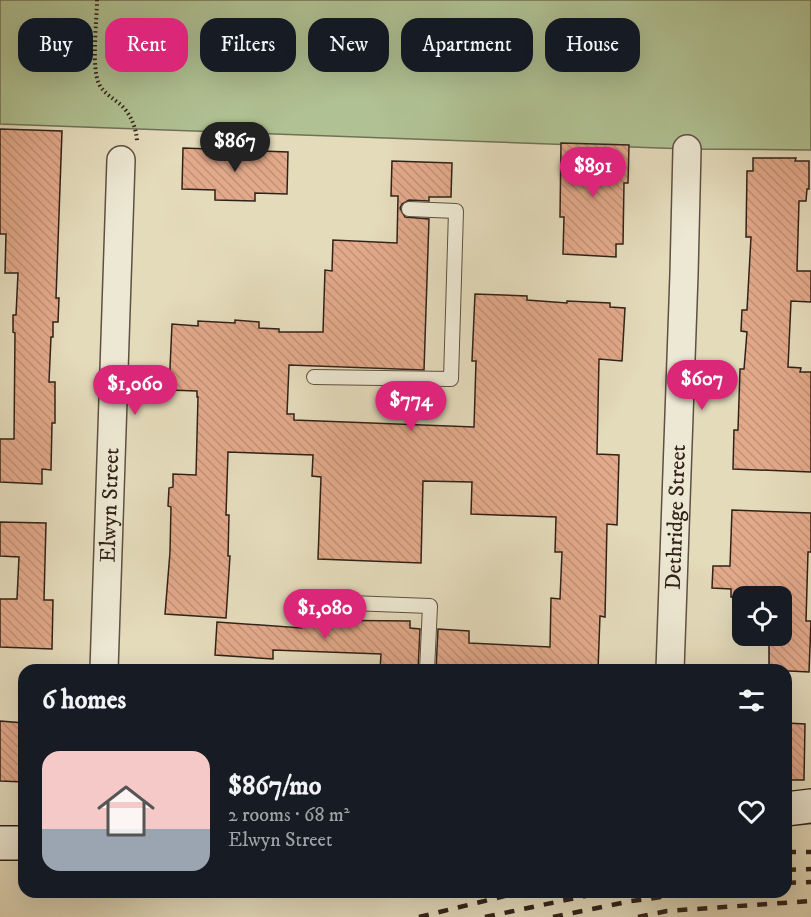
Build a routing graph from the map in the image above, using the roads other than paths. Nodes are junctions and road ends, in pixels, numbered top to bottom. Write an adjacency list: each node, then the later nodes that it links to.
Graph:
1 (687, 149): 8 (street, Dethridge Street)
2 (121, 160): 6 (street, Elwyn Street)
3 (409, 209): 4 (lane)
4 (314, 377)
5 (323, 602): 7 (lane)
6 (104, 664)
7 (427, 664)
8 (670, 664)
9 (811, 806): 10 (street)
10 (792, 808)
11 (0, 843): 12 (street)
12 (18, 843)

